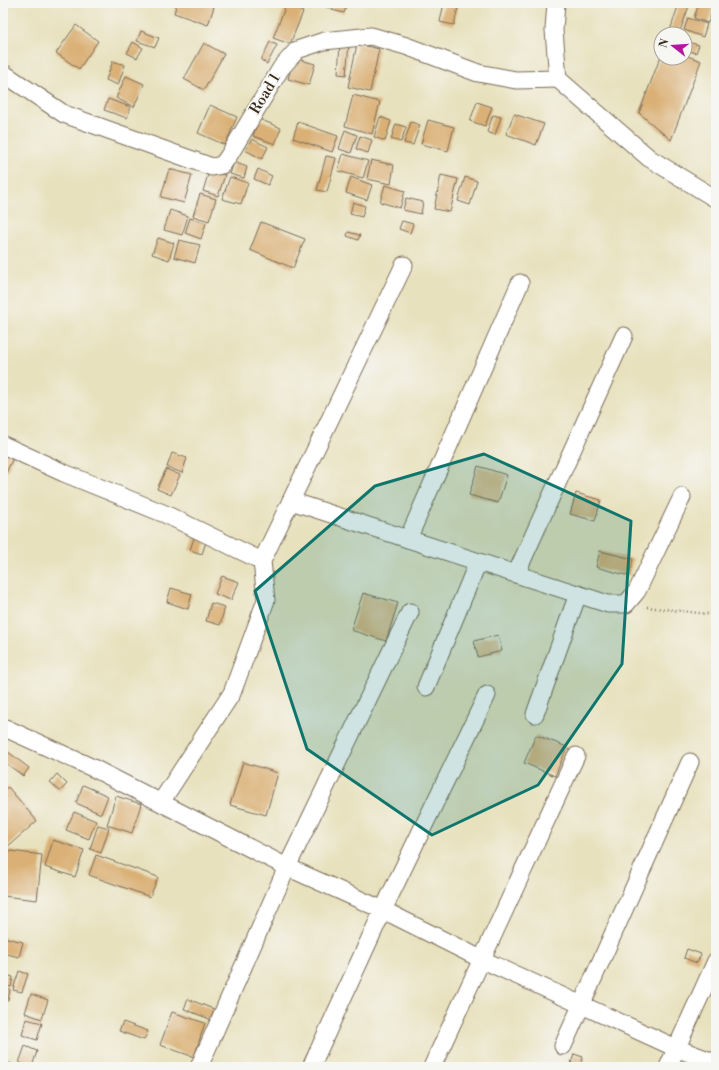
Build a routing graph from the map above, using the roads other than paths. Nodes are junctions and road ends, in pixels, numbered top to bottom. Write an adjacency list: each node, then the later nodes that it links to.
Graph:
1 (556, 3): 3 (street)
2 (3, 73): 3 (street, Road 1)
3 (558, 79): 4 (street)
4 (716, 199)
5 (404, 265): 10 (street)
6 (520, 283): 11 (street)
7 (624, 336): 14 (street)
8 (3, 445): 12 (street)
9 (682, 497): 15 (street)
10 (291, 501): 11 (street); 12 (street)
11 (408, 539): 13 (street)
12 (262, 561): 23 (street)
13 (478, 562): 14 (street); 17 (street)
14 (516, 574): 15 (street)
15 (578, 594): 19 (street)
16 (410, 612): 24 (street)
17 (426, 686)
18 (487, 695): 25 (street)
19 (535, 714)
20 (3, 727): 23 (street)
21 (576, 756): 26 (street)
22 (690, 762): 28 (street)
23 (161, 802): 24 (street)
24 (287, 867): 25 (street); 32 (street)
25 (383, 910): 26 (street); 33 (street)
26 (483, 960): 28 (street); 34 (street)
27 (716, 961): 30 (street)
28 (582, 1004): 29 (street); 30 (street)
29 (563, 1046)
30 (676, 1048): 31 (street); 35 (street)
31 (716, 1063)
32 (199, 1067)
33 (311, 1067)
34 (432, 1067)
35 (668, 1067)

